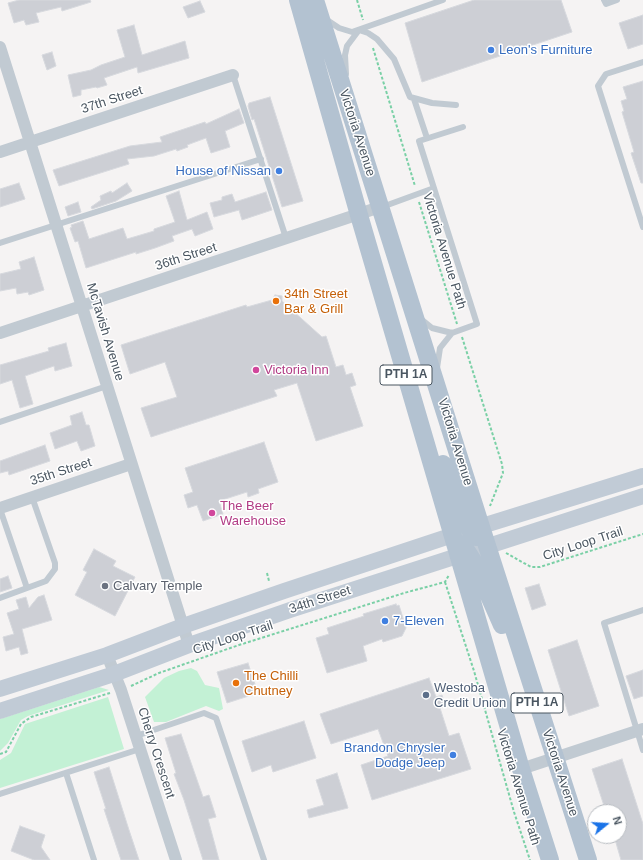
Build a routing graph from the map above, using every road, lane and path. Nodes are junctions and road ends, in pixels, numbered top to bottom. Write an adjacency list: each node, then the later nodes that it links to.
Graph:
1 (298, 0): 24 (main road, Victoria Avenue / PTH 1A)
2 (315, 0): 7 (lane); 16 (main road, Victoria Avenue / PTH 1A)
3 (357, 0): 8 (path, Victoria Avenue Path)
4 (443, 0): 8 (lane)
5 (604, 0): 6 (lane)
6 (617, 0)
7 (359, 30): 8 (lane); 16 (lane)
8 (367, 30): 13 (lane); 22 (path, Victoria Avenue Path)
9 (0, 46): 10 (street, McTavish Avenue)
10 (2, 61): 18 (street, McTavish Avenue)
11 (643, 62): 26 (lane)
12 (233, 75): 18 (street, 37th Street); 20 (lane)
13 (414, 99): 14 (lane); 17 (lane)
14 (456, 105)
15 (463, 127): 17 (lane)
16 (356, 129): 23 (main road, Victoria Avenue / PTH 1A)
17 (427, 138): 21 (lane)
18 (30, 142): 19 (street, 37th Street); 25 (street, McTavish Avenue)
19 (0, 152)
20 (261, 159): 25 (lane); 27 (lane)
21 (434, 188): 22 (lane); 31 (lane)
22 (417, 195): 23 (lane); 31 (path, Victoria Avenue Path)
23 (380, 208): 24 (street, 36th Street); 30 (main road, Victoria Avenue / PTH 1A)
24 (358, 215): 27 (street, 36th Street); 35 (main road, Victoria Avenue / PTH 1A)
25 (56, 224): 28 (lane); 29 (street, McTavish Avenue)
26 (643, 227)
27 (286, 238): 29 (street, 36th Street)
28 (0, 243)
29 (82, 306): 32 (street, 36th Street); 36 (street, McTavish Avenue)
30 (414, 312): 33 (lane); 34 (main road, Victoria Avenue / PTH 1A)
31 (460, 331): 33 (lane); 42 (path, Victoria Avenue Path)
32 (0, 333)
33 (452, 333): 34 (lane)
34 (435, 377): 44 (main road, Victoria Avenue / PTH 1A)
35 (408, 382): 44 (main road); 46 (main road, Victoria Avenue / PTH 1A)
36 (107, 386): 37 (lane); 38 (street, McTavish Avenue)
37 (0, 422)
38 (132, 464): 41 (street, 35th Street); 59 (street, McTavish Avenue)
39 (643, 476): 44 (main road, 34th Street)
40 (643, 496): 47 (main road, 34th Street)
41 (32, 497): 43 (street, 35th Street); 54 (lane)
42 (490, 507)
43 (0, 508): 54 (lane)
44 (476, 529): 46 (main road, 34th Street); 47 (main road, Victoria Avenue / PTH 1A)
45 (643, 534): 49 (path, City Loop Trail)
46 (453, 535): 48 (main road, Victoria Avenue / PTH 1A); 55 (main road, 34th Street)
47 (487, 546): 48 (main road, 34th Street); 66 (main road, Victoria Avenue / PTH 1A)
48 (464, 553): 57 (main road, 34th Street); 66 (main road); 74 (main road, Victoria Avenue / PTH 1A)
49 (507, 555)
50 (267, 574): 52 (path)
51 (448, 575): 53 (path)
52 (269, 581)
53 (445, 582): 63 (path, City Loop Trail); 80 (path, Victoria Avenue Path)
54 (27, 588): 56 (lane)
55 (284, 591): 57 (main road); 59 (main road, 34th Street)
56 (0, 598)
57 (290, 610): 60 (main road, 34th Street)
58 (643, 610): 68 (lane)
59 (183, 626): 60 (street, McTavish Avenue); 61 (main road, 34th Street)
60 (189, 645): 62 (main road, 34th Street)
61 (107, 655): 62 (street, Cherry Crescent); 64 (main road, 34th Street)
62 (114, 674): 67 (main road, 34th Street); 69 (street, Cherry Crescent)
63 (136, 685)
64 (0, 689)
65 (110, 693): 72 (path)
66 (539, 709): 73 (main road, Victoria Avenue / PTH 1A)
67 (0, 711)
68 (640, 730): 71 (lane); 73 (street)
69 (136, 736): 70 (street, Cherry Crescent); 79 (lane)
70 (140, 749): 75 (lane); 78 (street, Cherry Crescent)
71 (643, 750)
72 (0, 754)
73 (555, 757): 74 (street); 82 (main road, Victoria Avenue / PTH 1A)
74 (521, 769): 81 (main road, Victoria Avenue / PTH 1A)
75 (66, 773): 76 (lane); 77 (lane)
76 (0, 794)
77 (94, 860)
78 (176, 860)
79 (264, 860)
80 (530, 860)
81 (550, 860)
82 (588, 860)

